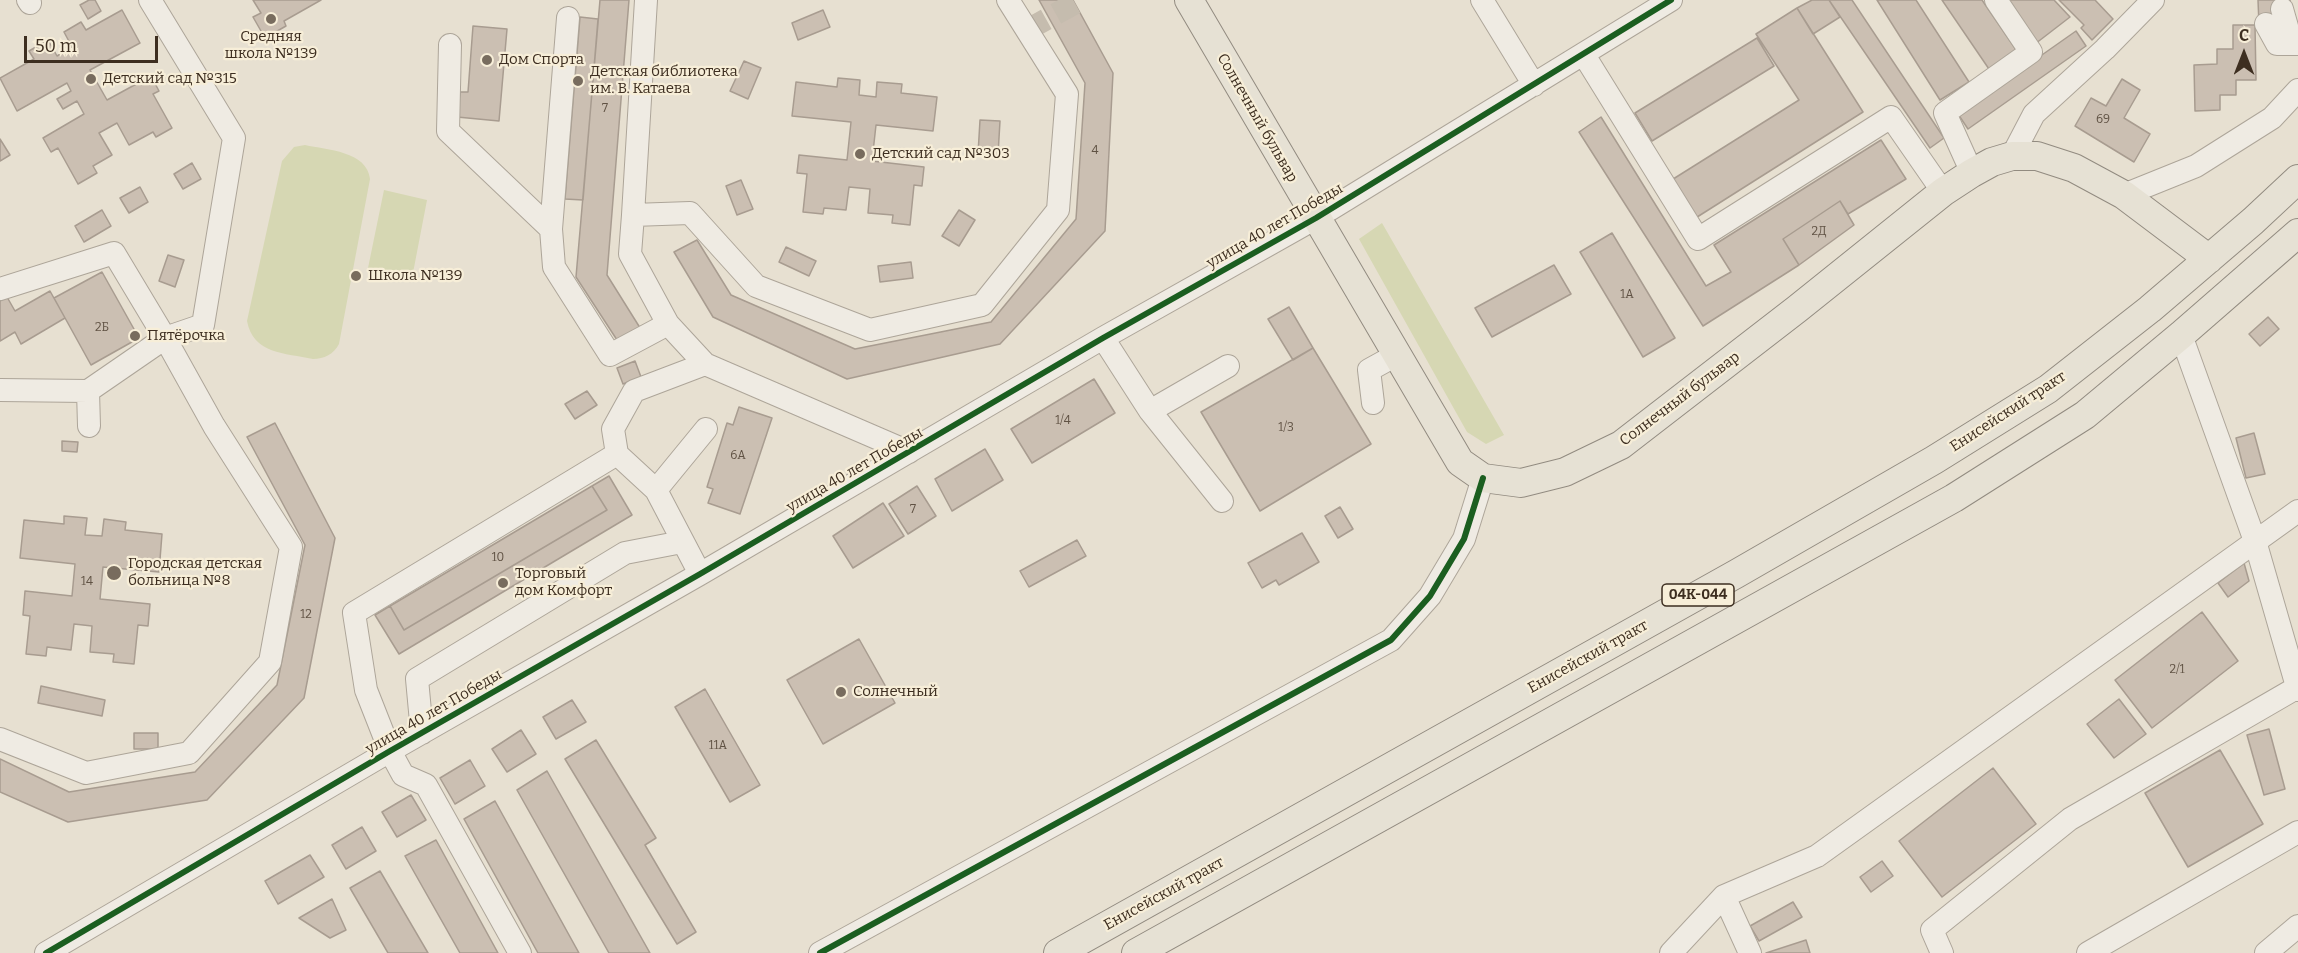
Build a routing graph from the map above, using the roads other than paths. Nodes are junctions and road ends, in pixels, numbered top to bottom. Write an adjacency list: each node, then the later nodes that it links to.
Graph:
1 (150, 0): 29 (street)
2 (646, 0): 21 (street)
3 (1008, 0): 21 (street)
4 (1188, 0): 22 (main road, Солнечный бульвар)
5 (1482, 0): 14 (street)
6 (1671, 0): 13 (street, улица 40 лет Победы)
7 (1996, 0): 17 (street)
8 (2153, 0): 16 (street)
9 (2274, 17): 11 (street)
10 (568, 18): 23 (street)
11 (2295, 44)
12 (450, 45): 23 (street)
13 (1584, 55): 14 (street, улица 40 лет Победы); 19 (street)
14 (1534, 85): 22 (street, улица 40 лет Победы)
15 (2298, 90): 20 (street)
16 (2012, 156): 17 (main road, Солнечный бульвар); 20 (main road, Солнечный бульвар)
17 (1972, 173): 19 (main road, Солнечный бульвар)
18 (2298, 179): 25 (main road, Енисейский тракт / 04К-044)
19 (1943, 192): 42 (main road, Солнечный бульвар)
20 (2124, 195): 25 (main road, Солнечный бульвар)
21 (633, 215): 27 (street)
22 (1316, 218): 30 (street, улица 40 лет Победы); 31 (main road, Солнечный бульвар)
23 (552, 229): 27 (street)
24 (2298, 233): 28 (main road, 04К-044)
25 (2209, 259): 59 (main road, Енисейский тракт / 04К-044)
26 (0, 289): 29 (street)
27 (668, 324): 32 (street)
28 (2181, 335): 46 (street); 60 (main road, 04К-044)
29 (165, 338): 35 (street); 51 (street)
30 (1103, 338): 37 (street); 40 (street, улица 40 лет Победы)
31 (1398, 354): 36 (street); 42 (main road, Солнечный бульвар)
32 (705, 364): 40 (street); 41 (street)
33 (1228, 366): 37 (street)
34 (0, 390): 35 (street)
35 (88, 391): 38 (street)
36 (1372, 403)
37 (1150, 411): 44 (street)
38 (89, 426)
39 (706, 429): 43 (street)
40 (909, 452): 48 (street, улица 40 лет Победы)
41 (617, 453): 43 (street); 52 (street)
42 (1483, 478): 58 (street)
43 (656, 490): 47 (street)
44 (1222, 501)
45 (2298, 511): 46 (street)
46 (2255, 541): 49 (street); 54 (street)
47 (682, 542): 48 (street); 50 (street)
48 (700, 574): 50 (street, улица 40 лет Победы)
49 (2298, 688): 63 (street)
50 (422, 733): 52 (street, улица 40 лет Победы)
51 (0, 739)
52 (390, 751): 56 (street, улица 40 лет Победы); 57 (street)
53 (2298, 832): 64 (street)
54 (1724, 896): 61 (street); 62 (street)
55 (2298, 926): 65 (street)
56 (46, 953)
57 (520, 953)
58 (820, 953)
59 (1058, 953)
60 (1136, 953)
61 (1671, 953)
62 (1750, 953)
63 (1942, 953)
64 (2088, 953)
65 (2266, 953)

